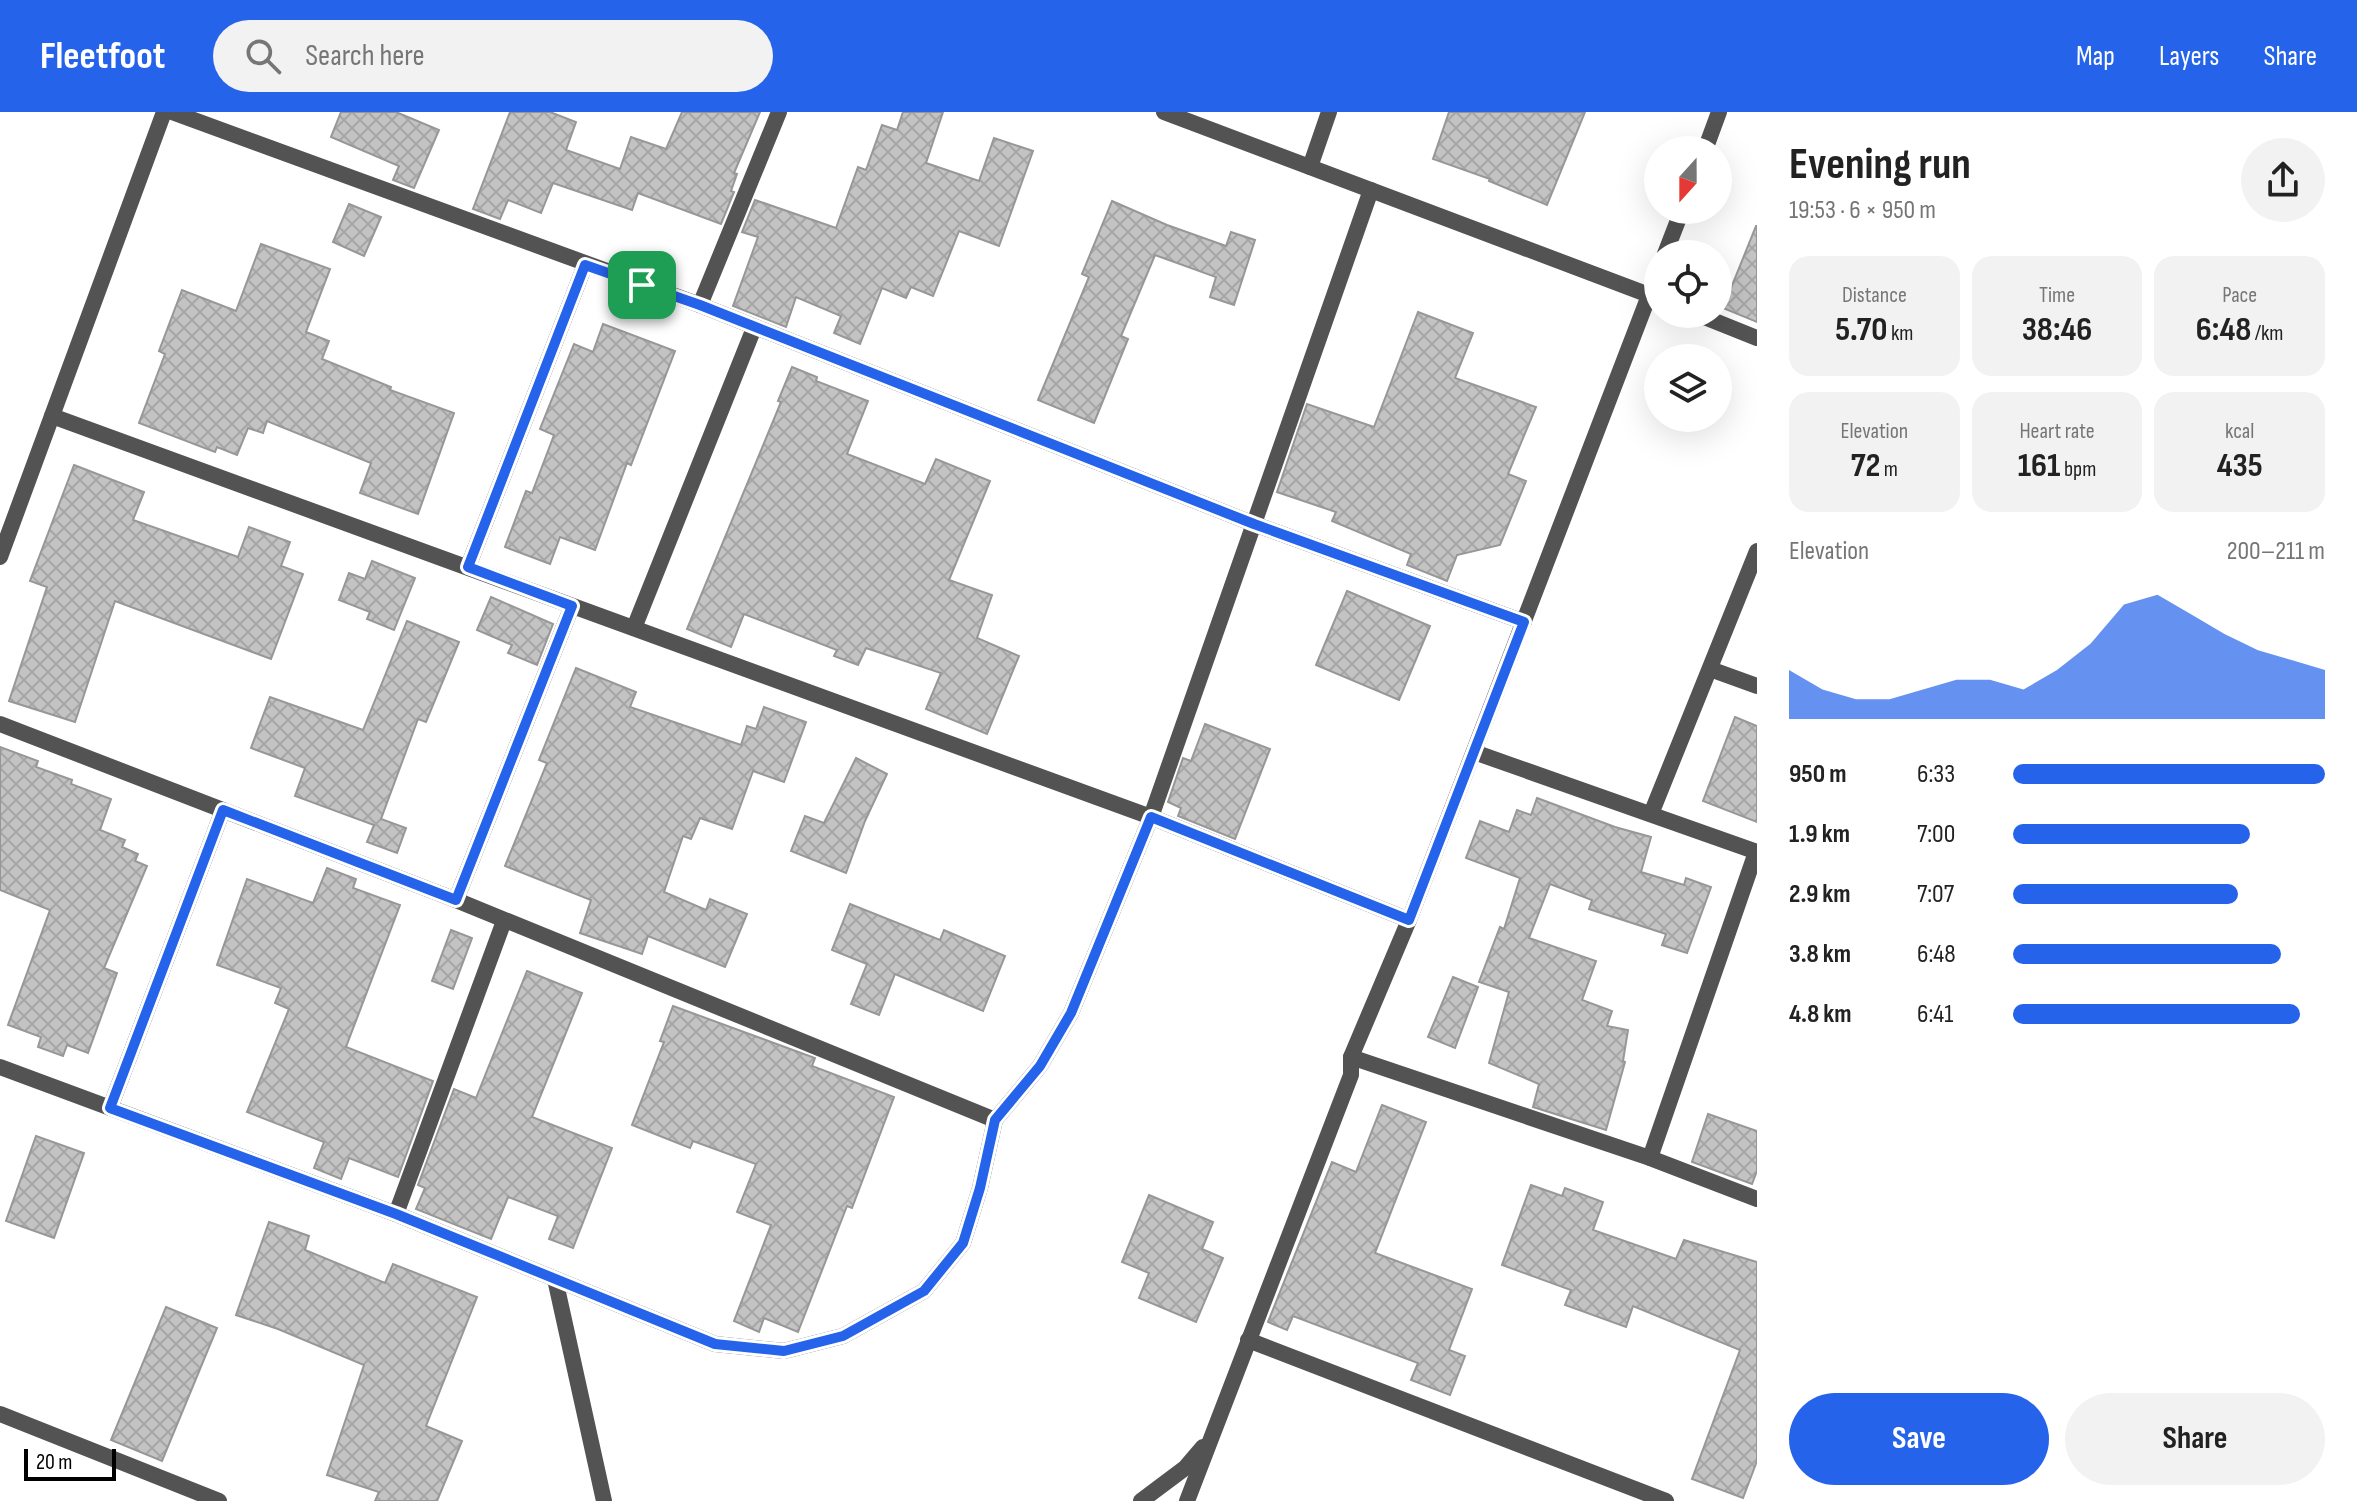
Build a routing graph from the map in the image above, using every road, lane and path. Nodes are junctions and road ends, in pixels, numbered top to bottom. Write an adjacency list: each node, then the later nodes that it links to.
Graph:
1 (164, 112): 17 (street)
2 (172, 112): 10 (street)
3 (779, 112): 12 (street)
4 (1164, 112): 8 (street)
5 (1329, 112): 8 (street)
6 (1719, 112): 7 (street)
7 (1710, 136)
8 (1310, 167): 9 (street)
9 (1371, 190): 11 (street); 18 (street)
10 (585, 265): 12 (street); 21 (street)
11 (1644, 292)
12 (700, 305): 14 (street)
13 (1644, 321): 23 (street)
14 (754, 328): 18 (street); 24 (street)
15 (1732, 328): 16 (street)
16 (1757, 338)
17 (52, 416): 20 (street); 21 (street)
18 (1254, 524): 23 (street); 31 (street)
19 (1757, 551): 25 (street)
20 (0, 557)
21 (468, 567): 22 (street)
22 (572, 606): 24 (street); 33 (street)
23 (1524, 622): 28 (street)
24 (634, 628): 31 (street)
25 (1710, 669): 26 (street); 30 (street)
26 (1757, 686)
27 (0, 724): 29 (street)
28 (1474, 752): 30 (street); 34 (street)
29 (223, 810): 33 (street); 38 (street)
30 (1651, 814): 32 (street)
31 (1151, 817): 34 (street); 39 (street)
32 (1757, 852): 40 (street)
33 (456, 900): 35 (street)
34 (1409, 920): 36 (street)
35 (504, 921): 39 (street); 42 (street)
36 (1351, 1057): 40 (street); 44 (street)
37 (0, 1067): 38 (street)
38 (110, 1108): 42 (street)
39 (995, 1120): 43 (street)
40 (1650, 1158): 41 (street)
41 (1757, 1199)
42 (396, 1214): 43 (street)
43 (555, 1279): 48 (street)
44 (1248, 1340): 46 (street); 51 (street)
45 (0, 1414): 47 (street)
46 (1212, 1436): 49 (street); 50 (street)
47 (219, 1501)
48 (604, 1501)
49 (1141, 1501)
50 (1187, 1501)
51 (1666, 1501)

